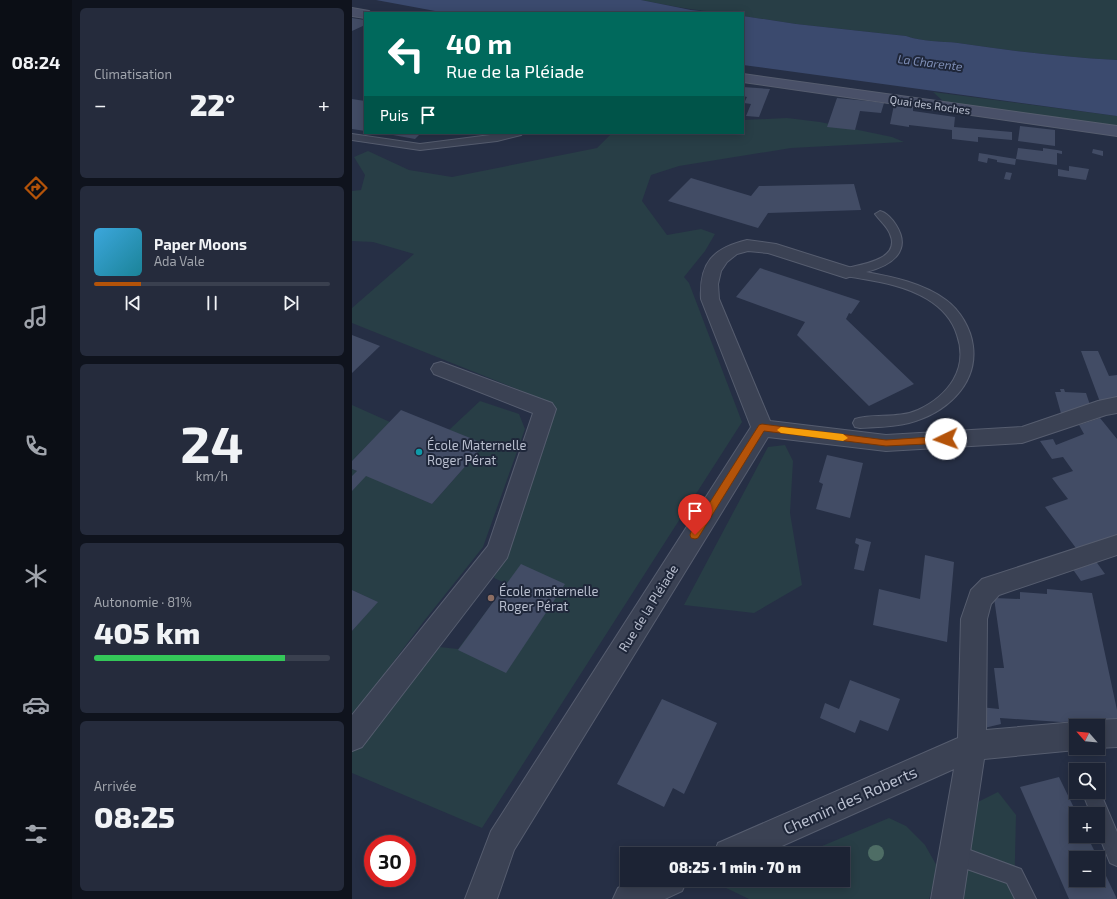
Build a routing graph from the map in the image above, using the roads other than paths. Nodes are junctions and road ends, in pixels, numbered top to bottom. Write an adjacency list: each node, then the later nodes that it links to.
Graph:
1 (352, 12): 2 (street)
2 (364, 14)
3 (744, 78): 4 (street, Quai des Roches)
4 (1117, 131)
5 (514, 134): 6 (lane)
6 (352, 137)
7 (880, 214): 8 (lane)
8 (846, 272): 11 (lane); 12 (street)
9 (441, 369): 16 (street)
10 (1117, 405): 12 (street)
11 (860, 423)
12 (762, 428): 24 (street, Rue de la Pléiade)
13 (1117, 545): 18 (street)
14 (1117, 733): 15 (street)
15 (1105, 734)
16 (352, 737)
17 (1069, 737): 18 (street, Chemin des Roberts)
18 (972, 746): 20 (street, Chemin des Roberts); 22 (street)
19 (1094, 799): 21 (lane)
20 (745, 847)
21 (1117, 856)
22 (953, 858): 26 (street); 27 (lane)
23 (656, 887): 25 (street)
24 (481, 899)
25 (629, 899)
26 (947, 899)
27 (1026, 899)

